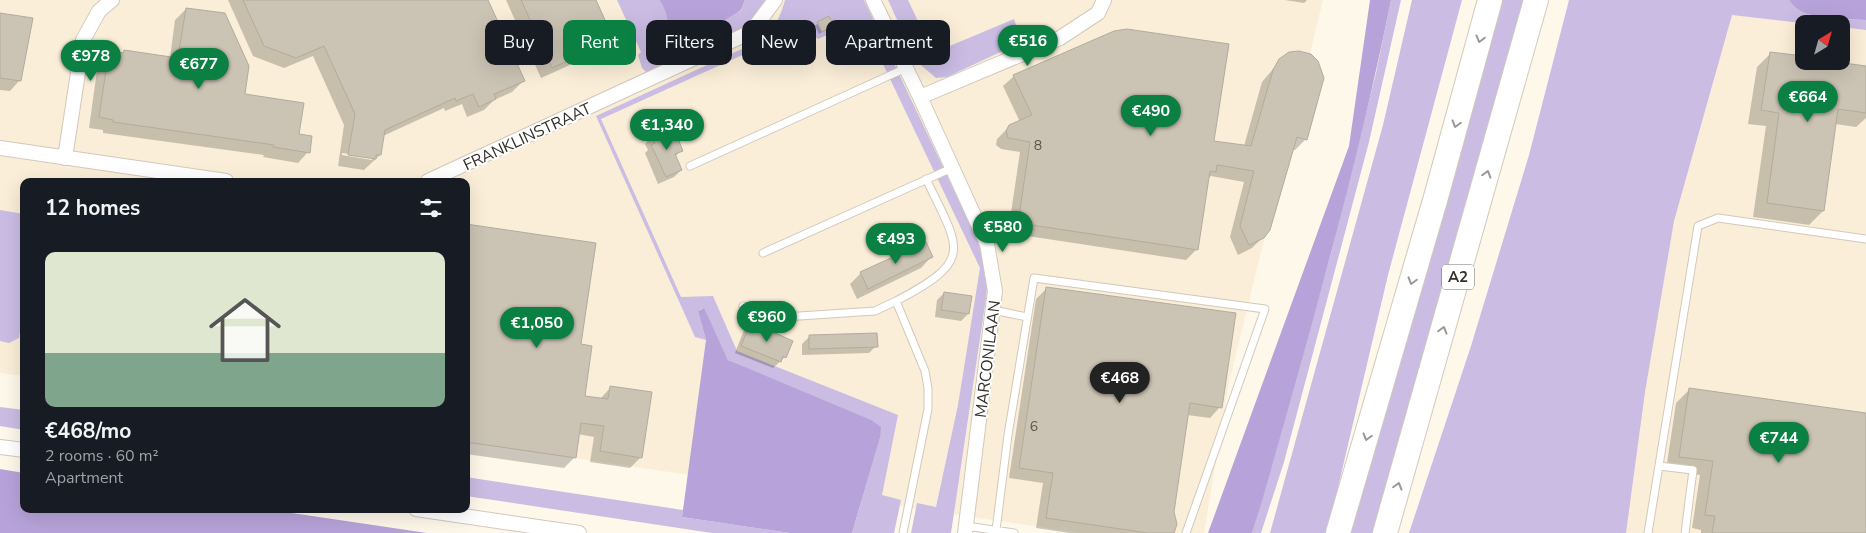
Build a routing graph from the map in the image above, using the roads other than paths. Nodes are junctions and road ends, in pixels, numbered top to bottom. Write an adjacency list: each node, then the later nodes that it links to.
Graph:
1 (112, 0): 10 (street)
2 (775, 0): 14 (street, FRANKLINSTRAAT)
3 (873, 0): 7 (street, MARCONILAAN)
4 (1104, 0): 8 (street)
5 (1490, 0): 32 (highway, A2, one-way to 32)
6 (1536, 7): 33 (highway, A2, one-way to 6)
7 (906, 68): 8 (street, MARCONILAAN); 11 (lane)
8 (920, 96): 12 (street, MARCONILAAN)
9 (0, 148): 10 (street)
10 (65, 158): 13 (street)
11 (690, 166)
12 (952, 168): 15 (lane); 20 (street, MARCONILAAN)
13 (205, 178)
14 (435, 178)
15 (926, 179): 17 (lane); 18 (lane)
16 (1866, 239): 24 (lane)
17 (763, 253)
18 (896, 301): 19 (lane); 29 (lane)
19 (742, 306)
20 (992, 310): 21 (lane); 26 (street, MARCONILAAN)
21 (1027, 316): 27 (lane); 31 (lane)
22 (0, 446): 23 (street)
23 (20, 449)
24 (1659, 466): 34 (lane); 35 (lane)
25 (443, 513): 28 (street)
26 (965, 529): 27 (lane)
27 (996, 530): 30 (lane)
28 (579, 533)
29 (903, 533)
30 (1014, 533)
31 (1186, 533)
32 (1338, 533)
33 (1385, 533)
34 (1648, 533)
35 (1685, 533)

